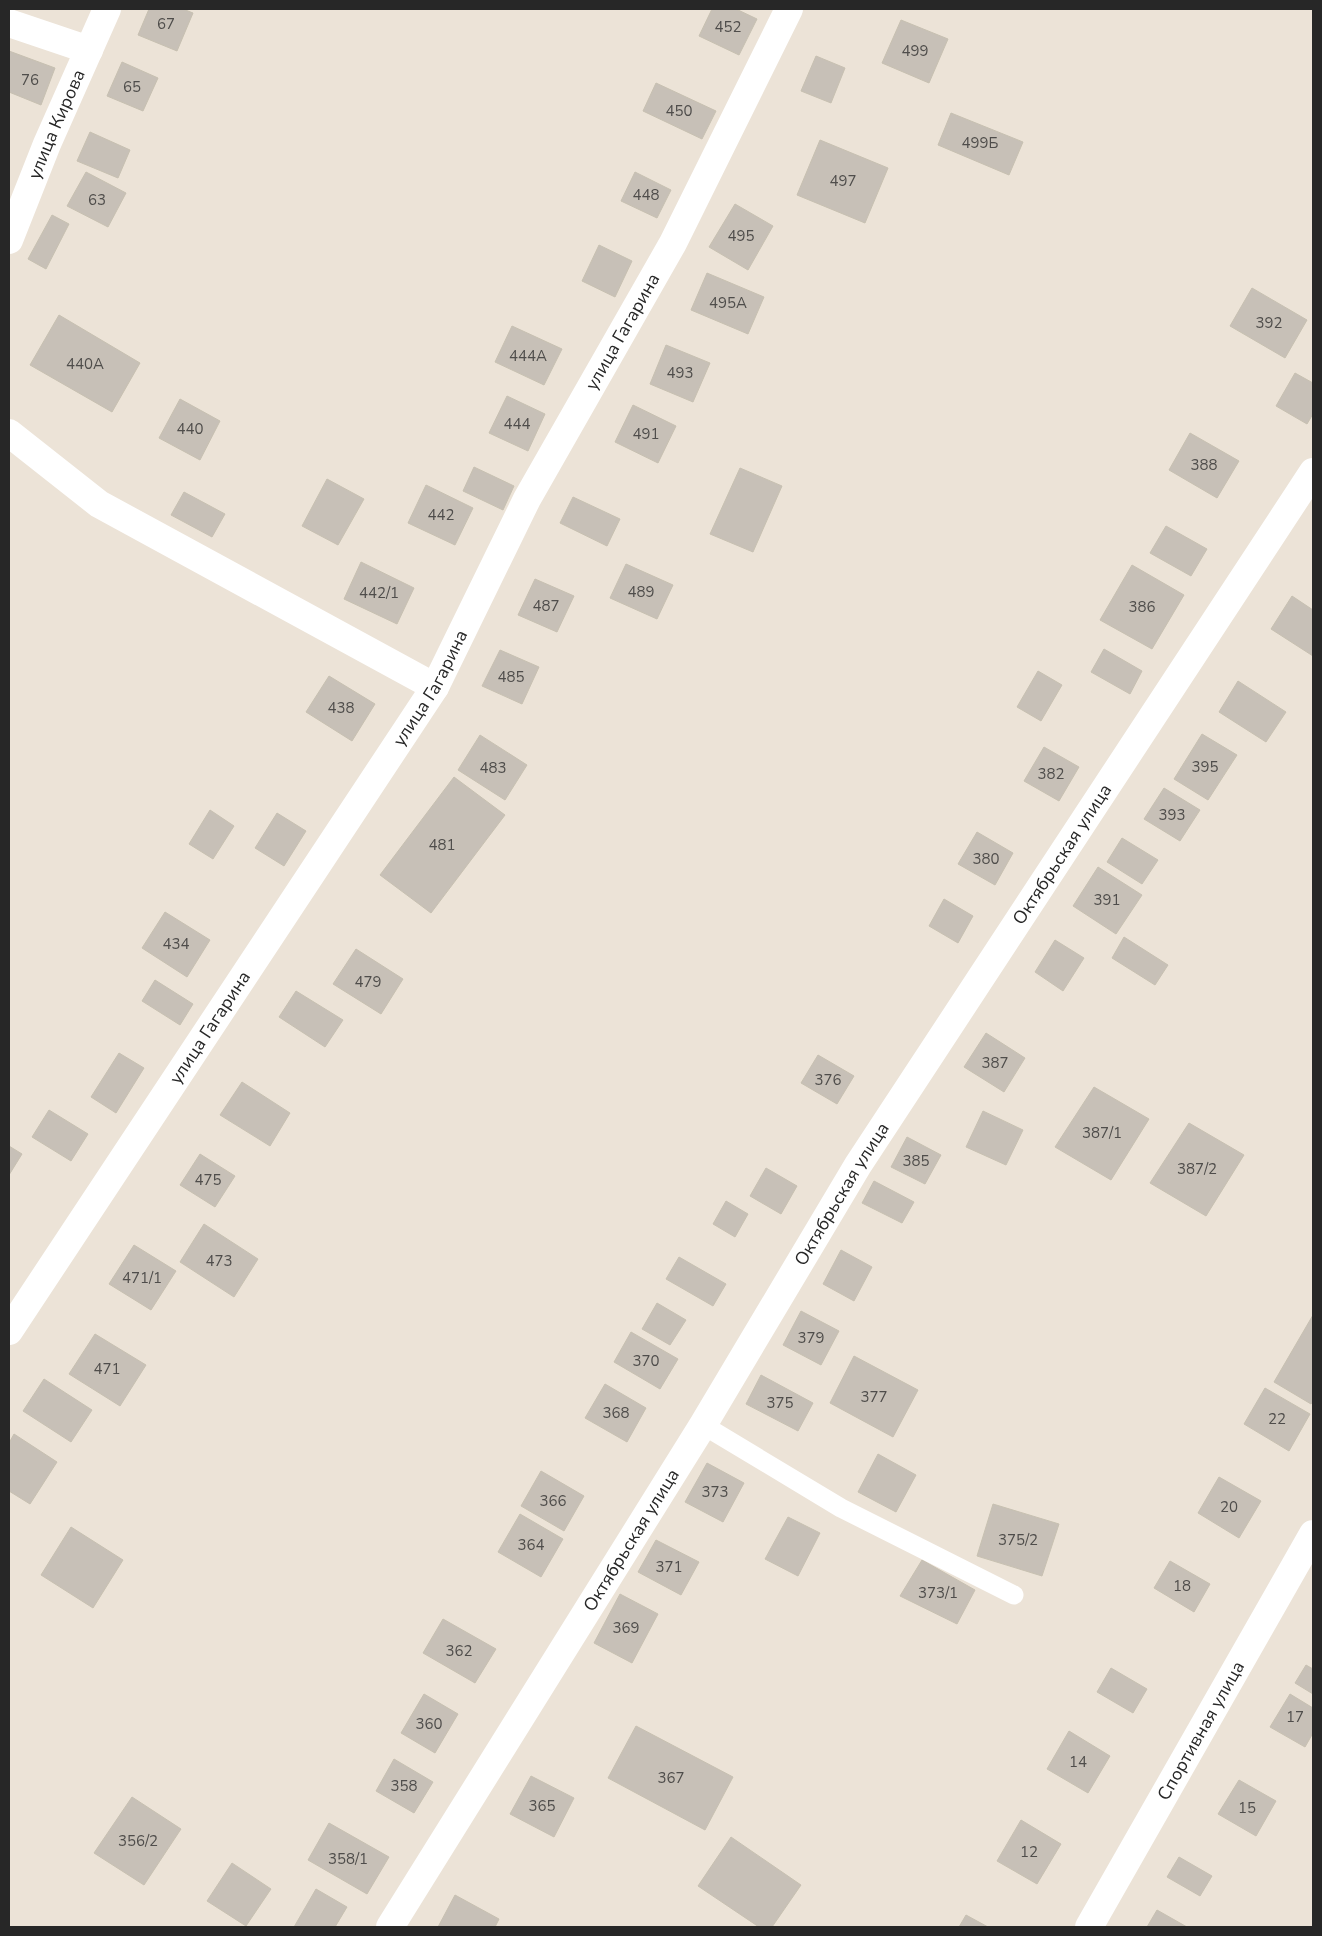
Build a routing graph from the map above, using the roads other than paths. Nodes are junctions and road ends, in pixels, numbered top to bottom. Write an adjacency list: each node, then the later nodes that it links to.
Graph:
1 (107, 9): 4 (street, улица Кирова)
2 (789, 9): 8 (street, улица Гагарина)
3 (9, 23): 4 (street)
4 (89, 50): 5 (street, улица Кирова)
5 (9, 240)
6 (9, 433): 8 (street)
7 (1313, 472): 10 (street, Октябрьская улица)
8 (435, 687): 9 (street, улица Гагарина)
9 (9, 1331)
10 (703, 1424): 12 (lane); 13 (street, Октябрьская улица)
11 (1313, 1534): 14 (street, Спортивная улица)
12 (1014, 1595)
13 (390, 1927)
14 (1089, 1927)

